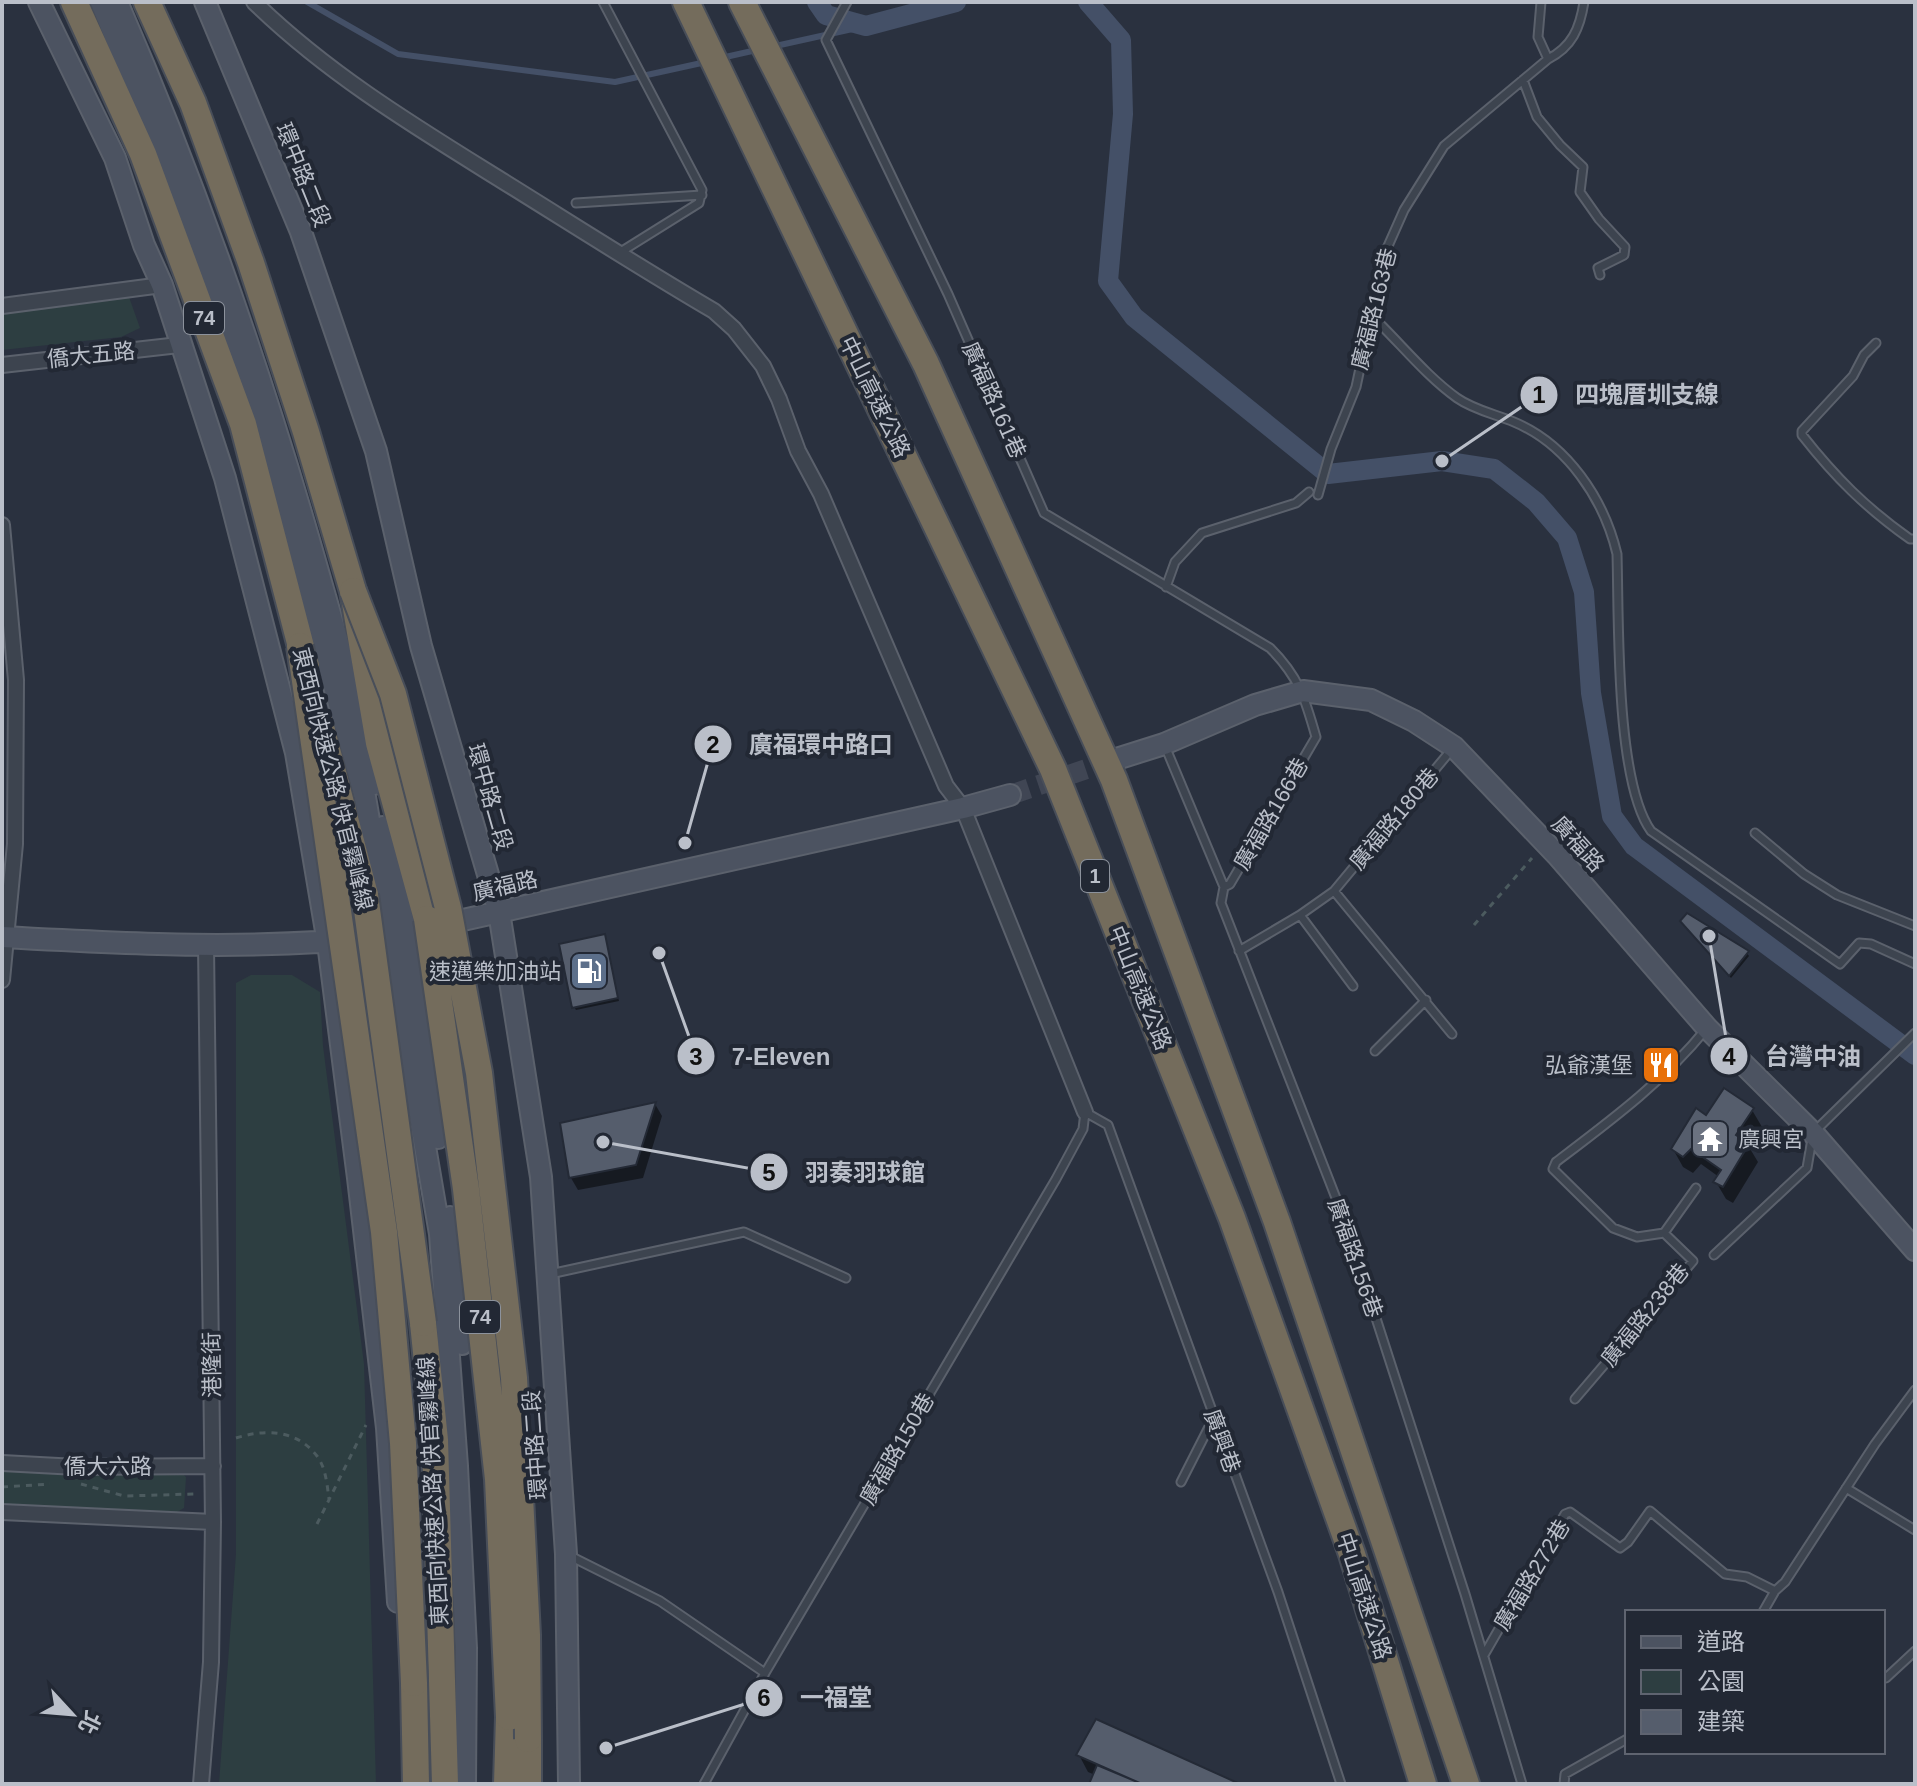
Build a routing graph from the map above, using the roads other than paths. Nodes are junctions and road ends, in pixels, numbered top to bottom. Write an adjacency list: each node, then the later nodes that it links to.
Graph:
1 (39, 2): 20 (street)
2 (74, 2): 30 (highway, 東西向快速公路 快官霧峰線 / 74)
3 (101, 2): 43 (street)
4 (117, 2): 43 (street)
5 (147, 2): 29 (highway, 74)
6 (205, 2): 40 (street, 環中路二段)
7 (254, 2): 18 (street)
8 (603, 2): 16 (lane)
9 (686, 2): 93 (highway, 中山高速公路 / 1)
10 (742, 2): 94 (highway, 中山高速公路 / 1)
11 (847, 2): 28 (lane, 廣福路161巷)
12 (1541, 2): 14 (lane)
13 (1584, 2): 14 (lane, 廣福路163巷)
14 (1548, 59): 15 (lane, 廣福路163巷)
15 (1523, 80): 19 (lane); 22 (lane, 廣福路163巷)
16 (702, 195): 17 (lane); 18 (lane)
17 (576, 203)
18 (617, 254): 36 (street)
19 (1600, 275)
20 (162, 285): 21 (street); 24 (street)
21 (2, 306)
22 (1371, 319): 28 (lane, 廣福路163巷); 48 (lane)
23 (1876, 343): 27 (lane)
24 (179, 345): 25 (street, 僑大五路); 45 (street)
25 (2, 365)
26 (2, 525): 44 (street)
27 (1915, 539)
28 (1166, 587): 31 (lane, 廣福路161巷)
29 (353, 591): 88 (highway, 74, bridge); 89 (highway, bridge)
30 (300, 646): 84 (highway, bridge); 85 (highway, 東西向快速公路 快官霧峰線 / 74, bridge)
31 (1303, 691): 32 (street, 廣福路); 33 (street, 廣福路); 38 (lane, 廣福路166巷)
32 (1164, 744): 34 (street, 廣福路); 38 (lane, 廣福路156巷)
33 (1454, 747): 39 (lane, 廣福路180巷); 52 (street, 廣福路)
34 (1107, 762)
35 (1010, 795): 36 (street, 廣福路)
36 (963, 808): 40 (street, 廣福路); 56 (street)
37 (1755, 833): 42 (lane)
38 (1224, 887): 47 (lane, 廣福路156巷)
39 (1334, 891): 41 (lane, 廣福路180巷); 51 (lane, 廣福路180巷)
40 (499, 912): 43 (street, 廣福路); 62 (street, 環中路二段)
41 (1300, 915): 47 (lane, 廣福路180巷); 50 (lane)
42 (1915, 926)
43 (398, 934): 45 (street, 廣福路); 86 (street); 87 (street)
44 (4, 937): 46 (street, 廣福路); 49 (street)
45 (328, 943): 46 (street, 廣福路); 83 (street)
46 (206, 945): 68 (street, 港隆街)
47 (1239, 951): 78 (lane, 廣福路156巷)
48 (1915, 964)
49 (2, 980)
50 (1353, 986)
51 (1426, 1000): 54 (lane, 廣福路180巷); 55 (lane)
52 (1707, 1028): 57 (street, 廣福路); 59 (lane)
53 (1914, 1033): 57 (lane)
54 (1452, 1034)
55 (1375, 1051)
56 (1085, 1112): 66 (lane, 廣興巷); 79 (lane, 廣福路150巷)
57 (1813, 1133): 60 (street, 廣福路); 61 (lane, 廣福路238巷)
58 (1696, 1188): 59 (lane)
59 (1664, 1233): 65 (lane, 廣福路238巷)
60 (1915, 1250)
61 (1714, 1255)
62 (548, 1274): 63 (lane); 74 (street, 環中路二段)
63 (846, 1278)
64 (1915, 1390): 70 (lane)
65 (1575, 1399)
66 (1213, 1419): 69 (lane); 92 (lane, 廣興巷)
67 (2, 1463): 68 (street, 僑大六路)
68 (213, 1466): 72 (street, 港隆街)
69 (1181, 1482)
70 (1846, 1488): 73 (lane); 75 (lane)
71 (2, 1512): 72 (street)
72 (213, 1522): 82 (street, 港隆街)
73 (1915, 1530)
74 (566, 1554): 79 (lane); 90 (street, 環中路二段)
75 (1775, 1591): 76 (lane); 78 (lane, 廣福路272巷)
76 (1764, 1610)
77 (1915, 1651): 80 (lane)
78 (1484, 1655): 95 (lane, 廣福路156巷)
79 (765, 1673): 91 (lane, 廣福路150巷)
80 (1886, 1678)
81 (1625, 1740): 96 (lane)
82 (201, 1784)
83 (404, 1784)
84 (416, 1784)
85 (445, 1784)
86 (465, 1784)
87 (474, 1784)
88 (507, 1784)
89 (528, 1784)
90 (569, 1784)
91 (704, 1784)
92 (1341, 1784)
93 (1423, 1784)
94 (1466, 1784)
95 (1522, 1784)
96 (1564, 1784)

